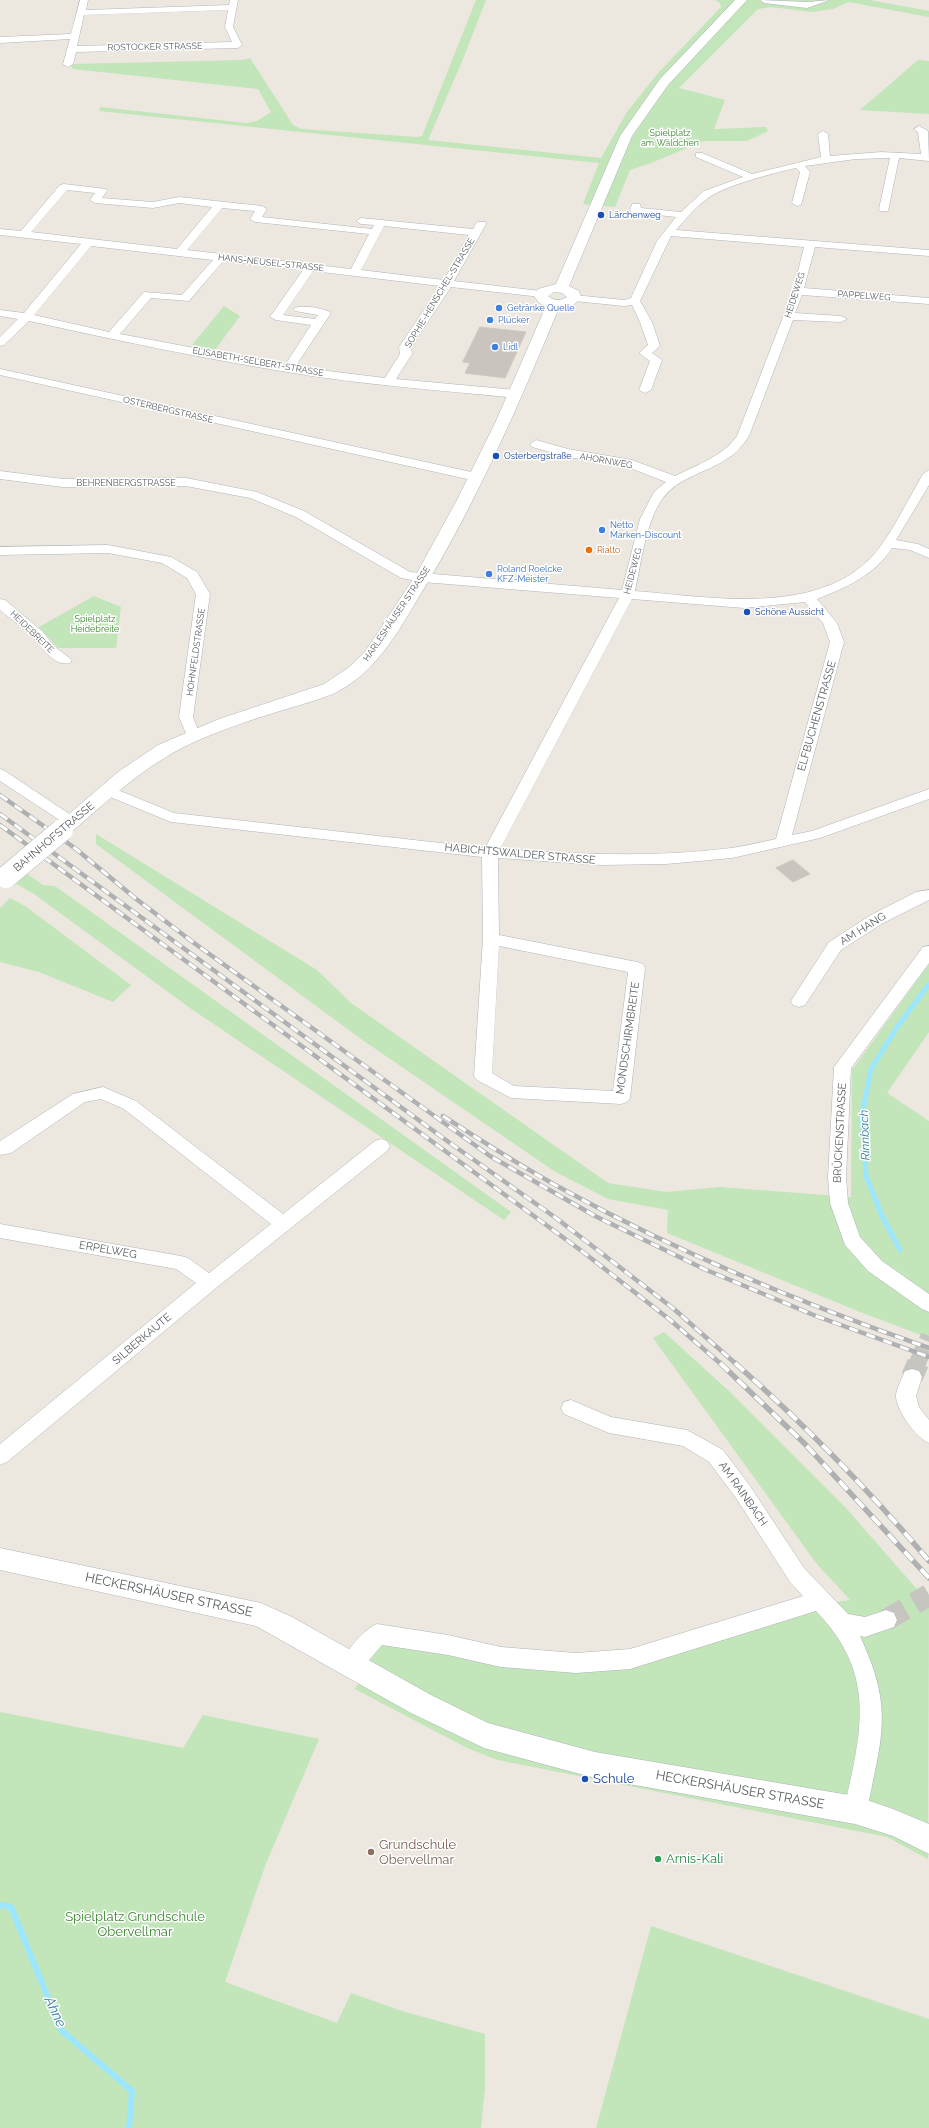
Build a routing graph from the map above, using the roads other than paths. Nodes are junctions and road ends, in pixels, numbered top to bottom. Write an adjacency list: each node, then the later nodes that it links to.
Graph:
1 (84, 0): 9 (street)
2 (740, 0): 3 (main road); 45 (main road)
3 (757, 0)
4 (764, 0): 6 (street)
5 (785, 0): 6 (street)
6 (823, 1)
7 (233, 4): 8 (street); 14 (street, ROSTOCKER STRASSE)
8 (146, 9): 9 (street); 10 (street)
9 (81, 13): 11 (street)
10 (152, 18)
11 (76, 36): 13 (street); 15 (street)
12 (153, 38): 14 (street)
13 (0, 40)
14 (148, 47): 15 (street, ROSTOCKER STRASSE)
15 (72, 49): 16 (street)
16 (68, 64)
17 (919, 129): 21 (street)
18 (822, 134): 22 (street)
19 (699, 155): 24 (street)
20 (895, 156): 21 (street); 22 (street); 28 (street)
21 (928, 158)
22 (826, 160): 23 (street)
23 (799, 165): 24 (street); 25 (street)
24 (751, 177): 30 (street)
25 (797, 203)
26 (219, 204): 29 (street); 31 (street); 35 (street)
27 (636, 206): 30 (street)
28 (884, 209)
29 (211, 214): 31 (street); 38 (street)
30 (685, 215): 34 (street)
31 (255, 219): 32 (street)
32 (378, 227): 42 (street); 43 (street, SOPHIE-HENSCHEL-STRASSE)
33 (0, 232): 35 (street, HANS-NEUSEL-STRASSE)
34 (668, 233): 37 (street); 47 (street)
35 (23, 235): 36 (street, HANS-NEUSEL-STRASSE)
36 (89, 241): 38 (street, HANS-NEUSEL-STRASSE); 52 (street)
37 (810, 245): 39 (street); 44 (street, HEIDEWEG)
38 (179, 253): 40 (street, HANS-NEUSEL-STRASSE)
39 (929, 253)
40 (220, 258): 41 (street, HANS-NEUSEL-STRASSE); 54 (street)
41 (310, 267): 42 (street, HANS-NEUSEL-STRASSE); 56 (street)
42 (354, 273): 43 (street, HANS-NEUSEL-STRASSE)
43 (447, 284): 46 (street, HANS-NEUSEL-STRASSE); 58 (street, SOPHIE-HENSCHEL-STRASSE)
44 (798, 291): 48 (street, PAPPELWEG); 51 (street, HEIDEWEG)
45 (567, 292): 46 (main road); 47 (street); 49 (main road)
46 (541, 294): 49 (main road)
47 (635, 301): 59 (street)
48 (929, 301)
49 (554, 304): 60 (main road, HARLESHÄUSER STRASSE)
50 (0, 313): 52 (street, ELISABETH-SELBERT-STRASSE)
51 (789, 316): 53 (street); 65 (street, HEIDEWEG)
52 (27, 317): 54 (street, ELISABETH-SELBERT-STRASSE); 55 (street)
53 (841, 319)
54 (112, 336): 56 (street, ELISABETH-SELBERT-STRASSE)
55 (0, 343)
56 (288, 369): 58 (street, ELISABETH-SELBERT-STRASSE)
57 (0, 372): 64 (street, OSTERBERGSTRASSE)
58 (388, 382): 60 (street, ELISABETH-SELBERT-STRASSE)
59 (645, 390)
60 (516, 394): 64 (main road, HARLESHÄUSER STRASSE)
61 (536, 444): 65 (street, AHORNWEG)
62 (929, 474): 66 (street)
63 (0, 475): 69 (street, BEHRENBERGSTRASSE)
64 (476, 477): 69 (main road, HARLESHÄUSER STRASSE)
65 (675, 481): 70 (street, HEIDEWEG)
66 (888, 543): 68 (street); 71 (street)
67 (0, 552): 74 (street, HOHNFELDSTRASSE)
68 (929, 554)
69 (423, 578): 70 (street); 74 (main road, HARLESHÄUSER STRASSE)
70 (627, 595): 71 (street); 80 (street, HEIDEWEG)
71 (808, 598): 79 (street, ELFBUCHENSTRASSE)
72 (0, 603): 73 (street, HEIDEBREITE)
73 (65, 660)
74 (193, 735): 76 (main road, HARLESHÄUSER STRASSE)
75 (0, 774): 78 (street)
76 (108, 791): 78 (main road, BAHNHOFSTRASSE); 80 (street, HABICHTSWALDER STRASSE)
77 (929, 794): 79 (street, HABICHTSWALDER STRASSE)
78 (67, 826): 81 (main road, BAHNHOFSTRASSE, bridge)
79 (782, 843): 80 (street, HABICHTSWALDER STRASSE)
80 (490, 853): 83 (street, MONDSCHIRMBREITE)
81 (3, 879)
82 (929, 895): 85 (street, AM HANG)
83 (491, 939): 83 (street, MONDSCHIRMBREITE)
84 (929, 951): 91 (street, BRÜCKENSTRASSE)
85 (799, 1001)
86 (381, 1146): 88 (street, SILBERKAUTE)
87 (0, 1148): 88 (street)
88 (284, 1224): 90 (street, SILBERKAUTE)
89 (0, 1231): 90 (street, ERPELWEG)
90 (209, 1283): 95 (street, SILBERKAUTE)
91 (929, 1304)
92 (912, 1377): 94 (street)
93 (571, 1408): 97 (street, AM RAINBACH)
94 (929, 1435)
95 (0, 1456)
96 (0, 1560): 100 (street, HECKERSHÄUSER STRASSE)
97 (817, 1601): 99 (street); 100 (street)
98 (886, 1620): 99 (street)
99 (841, 1623): 101 (street)
100 (350, 1666): 101 (street, HECKERSHÄUSER STRASSE)
101 (855, 1810): 102 (street, HECKERSHÄUSER STRASSE)
102 (929, 1840)

